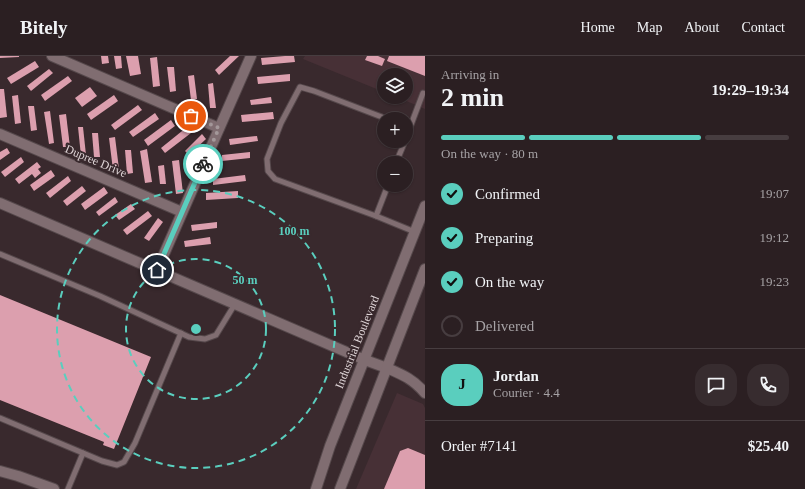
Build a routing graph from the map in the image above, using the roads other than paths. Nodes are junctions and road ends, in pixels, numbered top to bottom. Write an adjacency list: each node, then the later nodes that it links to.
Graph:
1 (52, 56): 6 (street)
2 (251, 56): 6 (street)
3 (423, 93): 5 (lane)
4 (377, 115): 12 (lane)
5 (413, 115)
6 (219, 128): 11 (street)
7 (0, 134): 11 (street, Dupree Drive)
8 (385, 192): 12 (lane)
9 (0, 203): 16 (street)
10 (425, 206): 13 (street, Industrial Boulevard)
11 (182, 212): 16 (street)
12 (376, 216): 13 (lane)
13 (415, 232): 19 (street, Industrial Boulevard)
14 (0, 254): 18 (lane)
15 (425, 269): 20 (street)
16 (157, 270): 17 (street)
17 (235, 304): 18 (lane); 19 (street)
18 (181, 333): 23 (lane)
19 (365, 360): 20 (street); 27 (street, Industrial Boulevard)
20 (387, 368): 21 (street); 28 (street)
21 (425, 393)
22 (0, 418): 23 (lane)
23 (83, 453): 26 (lane)
24 (0, 471): 25 (street)
25 (54, 489)
26 (68, 489)
27 (316, 489)
28 (340, 489)

